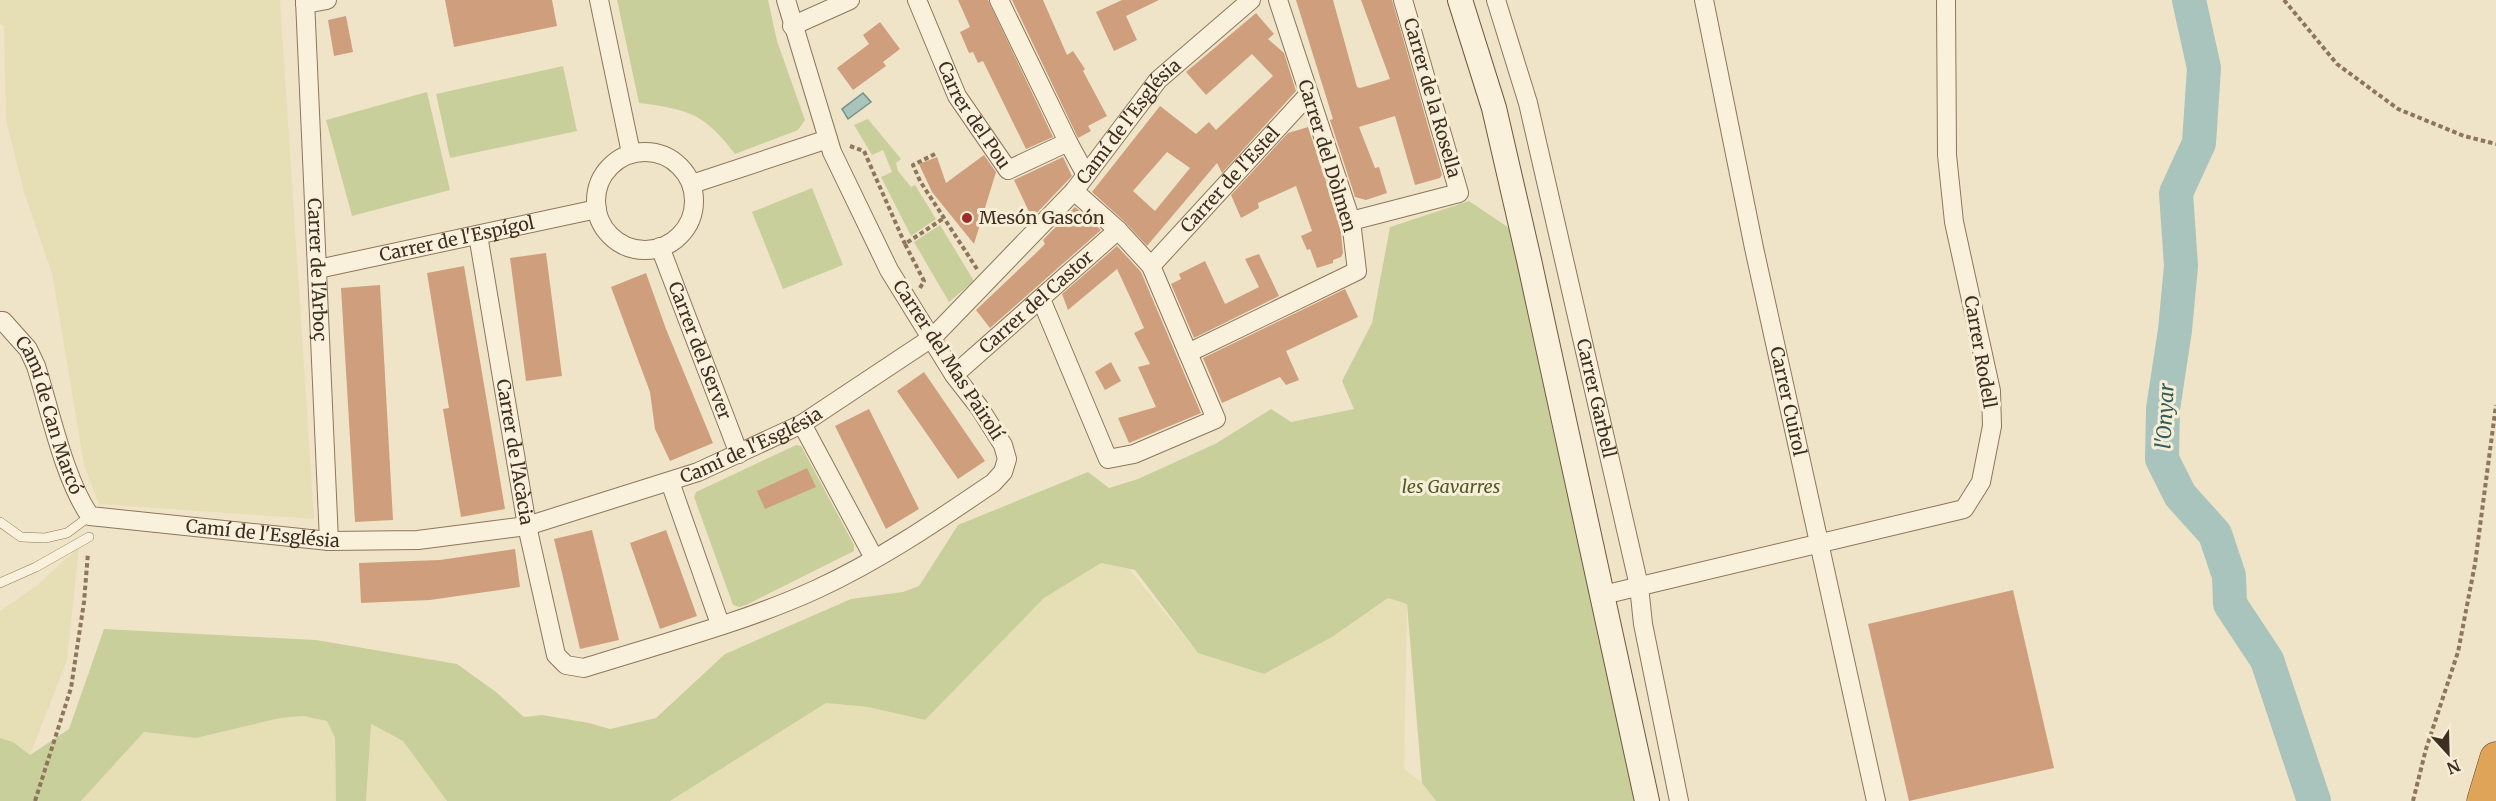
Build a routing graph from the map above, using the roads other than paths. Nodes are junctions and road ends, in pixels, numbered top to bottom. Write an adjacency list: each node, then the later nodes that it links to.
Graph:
1 (327, 0): 14 (street)
2 (599, 0): 19 (street)
3 (786, 0): 15 (street, Carrer del Mas Pairolí)
4 (850, 0): 15 (street)
5 (917, 0): 17 (street, Carrer del Pou)
6 (999, 0): 17 (street)
7 (1251, 0): 20 (street, Camí de l'Església)
8 (1278, 0): 16 (street, Carrer del Dòlmen)
9 (1404, 0): 24 (street, Carrer de la Rosella)
10 (1460, 0): 47 (main road)
11 (1496, 0): 46 (street, Carrer Garbell)
12 (1704, 0): 43 (street, Carrer Cuirol)
13 (1946, 0): 43 (street, Carrer Rodell)
14 (305, 2): 29 (street, Carrer de l'Arboç)
15 (792, 26): 18 (street, Carrer del Mas Pairolí)
16 (1309, 94): 24 (street, Carrer del Dòlmen); 28 (street, Carrer de l'Estel)
17 (1068, 142): 20 (street)
18 (830, 145): 21 (street); 32 (street, Carrer del Mas Pairolí)
19 (631, 153): 21 (street); 23 (street)
20 (1086, 175): 22 (street, Camí de l'Església)
21 (692, 184): 27 (street)
22 (1074, 191): 25 (street); 32 (street, Camí de l'Església)
23 (597, 209): 26 (street, Carrer de l'Espígol); 27 (street)
24 (1351, 221): 33 (street, Carrer del Dòlmen)
25 (1118, 230): 28 (street); 30 (street, Carrer del Castor)
26 (478, 236): 29 (street, Carrer de l'Espígol); 40 (street, Carrer de l'Acàcia)
27 (660, 247): 36 (street, Carrer del Server)
28 (1151, 266): 33 (street)
29 (318, 269): 42 (street, Carrer de l'Arboç)
30 (1041, 299): 33 (street); 34 (street, Carrer del Castor)
31 (0, 321): 38 (street, Camí de Can Marcó)
32 (933, 337): 34 (street, Carrer del Mas Pairolí); 35 (street, Camí de l'Església)
33 (1188, 353)
34 (954, 375): 44 (street, Carrer del Mas Pairolí)
35 (802, 424): 36 (street, Camí de l'Església); 44 (street)
36 (739, 454): 37 (street, Camí de l'Església)
37 (670, 482): 40 (street, Camí de l'Església); 48 (street)
38 (90, 516): 39 (lane); 42 (street, Camí de l'Església)
39 (0, 522)
40 (527, 526): 42 (street, Camí de l'Església); 49 (street, Carrer de l'Acàcia)
41 (89, 537): 45 (lane)
42 (329, 541)
43 (1819, 544): 46 (street, Carrer Rodell); 53 (street, Carrer Cuirol)
44 (874, 558): 48 (street, Carrer del Mas Pairolí)
45 (0, 583)
46 (1639, 586): 47 (street, Carrer Rodell); 52 (street, Carrer Garbell)
47 (1603, 595): 51 (main road)
48 (720, 624): 49 (street, Carrer del Mas Pairolí)
49 (566, 665)
50 (2496, 758): 54 (highway)
51 (1647, 801)
52 (1679, 801)
53 (1876, 801)
54 (2482, 801)

